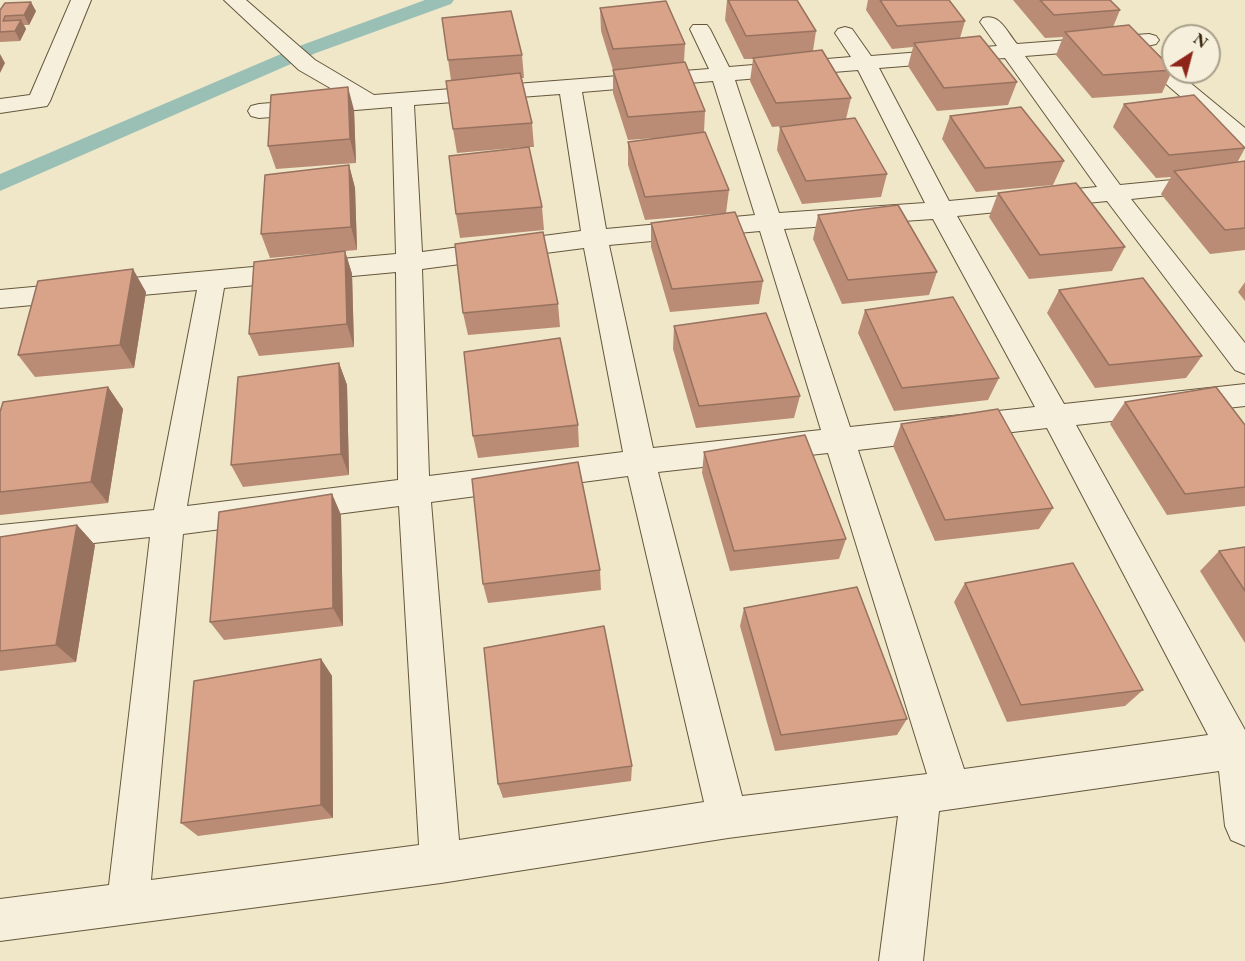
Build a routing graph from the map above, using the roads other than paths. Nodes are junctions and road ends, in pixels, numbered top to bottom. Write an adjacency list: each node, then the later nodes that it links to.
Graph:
1 (81, 0): 12 (street)
2 (234, 0): 11 (street)
3 (990, 22): 6 (street)
4 (700, 30): 8 (street)
5 (845, 33): 7 (street)
6 (1009, 50): 7 (street); 14 (street); 16 (street)
7 (866, 64): 8 (street); 17 (street)
8 (722, 74): 9 (street); 18 (street)
9 (570, 86): 10 (street); 19 (street)
10 (403, 99): 11 (street); 20 (street)
11 (370, 102): 13 (street)
12 (0, 105)
13 (259, 111)
14 (1245, 140)
15 (1245, 180): 16 (street)
16 (1114, 194): 17 (street); 23 (street)
17 (941, 210): 18 (street); 25 (street)
18 (770, 222): 19 (street); 26 (street)
19 (595, 238): 20 (street); 27 (street)
20 (409, 262): 21 (street); 28 (street)
21 (212, 280): 22 (street); 29 (street)
22 (0, 299)
23 (1245, 363)
24 (1245, 395): 25 (street)
25 (1055, 415): 26 (street); 31 (street)
26 (840, 441): 27 (street); 32 (street)
27 (640, 462): 28 (street); 33 (street)
28 (414, 492): 29 (street); 35 (street)
29 (168, 522): 30 (street); 36 (street)
30 (0, 540)
31 (1241, 750): 32 (street); 34 (street)
32 (937, 792): 33 (street); 38 (street)
33 (728, 818): 35 (street)
34 (1245, 826)
35 (441, 863): 36 (street)
36 (128, 903): 37 (street)
37 (0, 920)
38 (901, 961)

